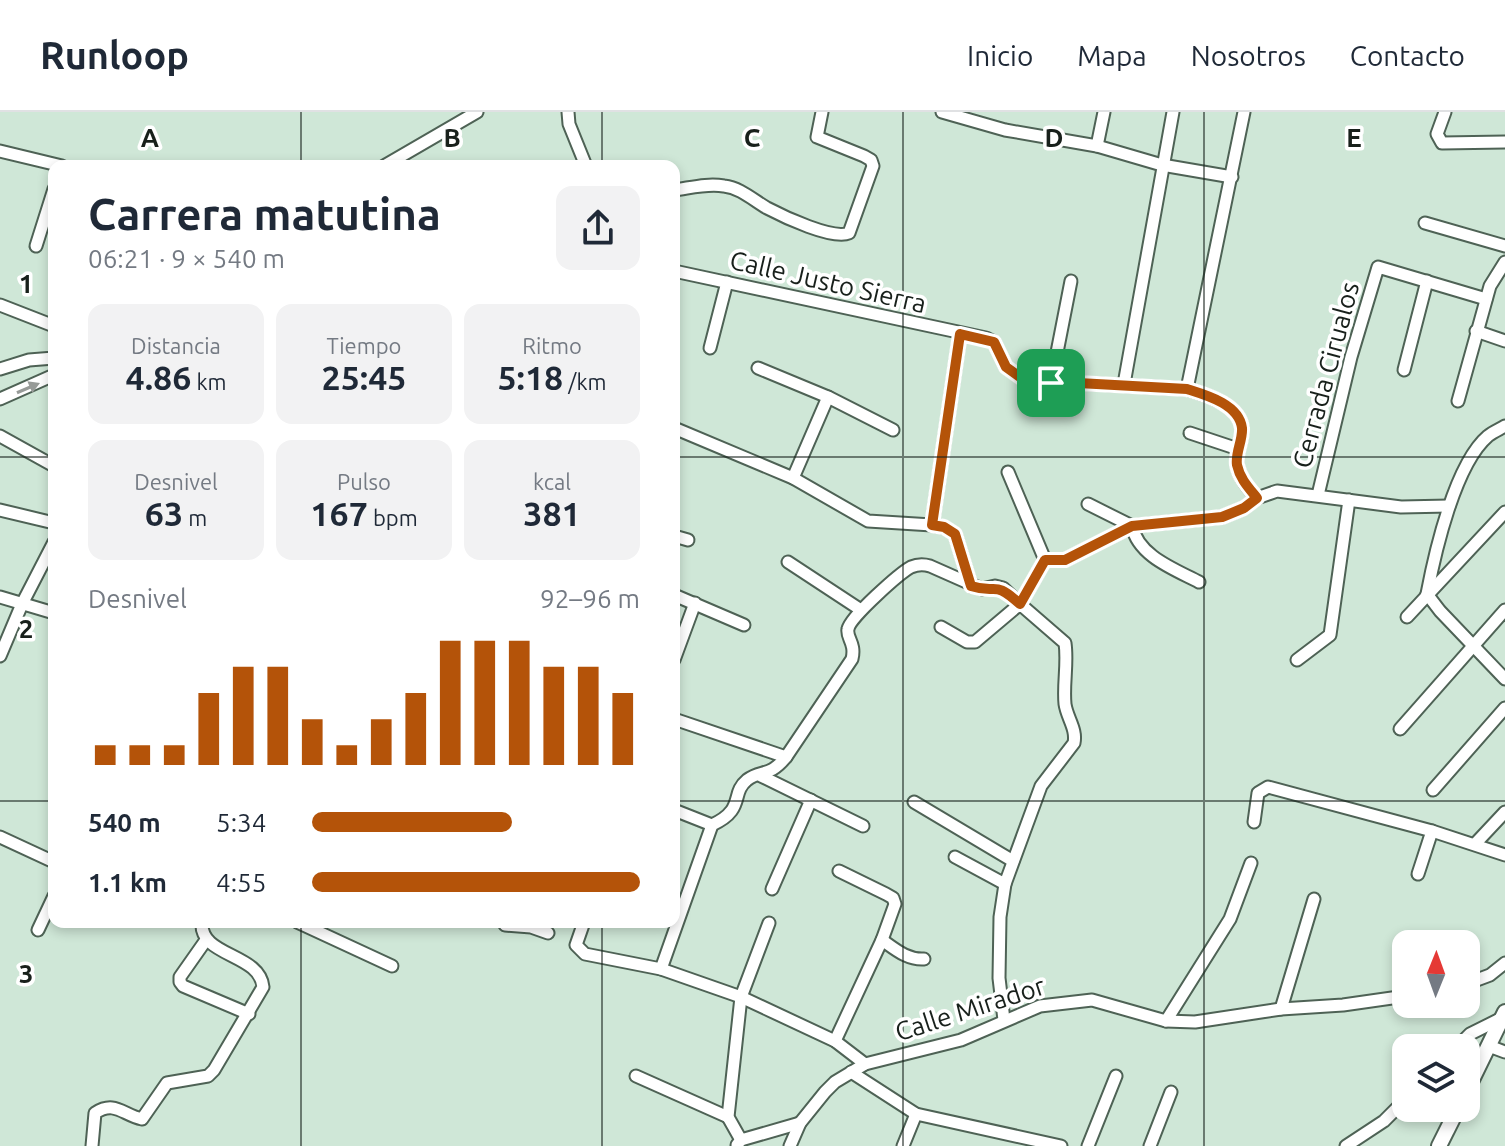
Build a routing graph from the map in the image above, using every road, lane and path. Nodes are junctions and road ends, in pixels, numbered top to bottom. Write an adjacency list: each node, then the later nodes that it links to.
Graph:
1 (477, 112): 12 (street)
2 (568, 112): 13 (street)
3 (822, 112): 17 (street)
4 (942, 112): 10 (street)
5 (1104, 112): 10 (street)
6 (1173, 112): 15 (street)
7 (1244, 112): 16 (street)
8 (1445, 112): 9 (street)
9 (1505, 142)
10 (1097, 146): 15 (street)
11 (0, 151): 14 (street)
12 (394, 160)
13 (584, 160)
14 (48, 163)
15 (1162, 165): 16 (street); 40 (street)
16 (1232, 177): 41 (street)
17 (680, 189)
18 (48, 208): 20 (street)
19 (1425, 223): 21 (street)
20 (36, 246)
21 (1505, 246)
22 (1505, 262): 27 (street)
23 (680, 272): 26 (street, Calle Justo Sierra)
24 (1071, 281): 39 (street)
25 (1427, 281): 27 (street); 37 (street); 54 (street, Cerrada Cirualos)
26 (727, 282): 31 (street, Calle Justo Sierra); 33 (street)
27 (1486, 299): 30 (street)
28 (0, 305): 29 (street)
29 (48, 324)
30 (1476, 331): 32 (street); 44 (street)
31 (960, 334): 39 (street, Calle Justo Sierra); 62 (street)
32 (1505, 341)
33 (710, 348)
34 (48, 358): 36 (street)
35 (758, 368): 42 (street)
36 (0, 369)
37 (1404, 370)
38 (48, 378): 43 (street, one-way to 38)
39 (1051, 383): 40 (street, Calle Justo Sierra)
40 (1124, 384): 41 (street, Calle Justo Sierra)
41 (1187, 389): 50 (street, Calle Justo Sierra)
42 (828, 397): 46 (street); 53 (street)
43 (0, 399)
44 (1458, 401)
45 (1505, 426): 58 (street)
46 (893, 430)
47 (680, 431): 53 (street)
48 (1190, 433): 50 (street)
49 (0, 436): 51 (street)
50 (1238, 449): 55 (street, Calle Justo Sierra)
51 (48, 463)
52 (1008, 472): 67 (street)
53 (793, 478): 62 (street)
54 (1318, 495): 55 (street); 56 (street)
55 (1257, 498): 63 (street)
56 (1349, 500): 58 (street); 86 (street)
57 (1088, 504): 63 (street)
58 (1449, 506): 71 (street)
59 (0, 510): 61 (street)
60 (1505, 512): 71 (street)
61 (48, 522)
62 (932, 525): 70 (street)
63 (1132, 526): 67 (street); 69 (street)
64 (680, 538): 65 (street)
65 (688, 540)
66 (48, 554): 75 (street)
67 (1045, 560): 76 (street)
68 (788, 562): 77 (street)
69 (1199, 582)
70 (971, 586): 76 (street); 77 (street)
71 (1427, 594): 80 (street); 84 (street)
72 (0, 597): 75 (street)
73 (680, 597): 74 (street)
74 (695, 603): 81 (street); 83 (street)
75 (22, 604): 79 (street); 85 (street)
76 (1020, 604): 82 (street); 107 (street)
77 (861, 610): 91 (street)
78 (1505, 610): 84 (street)
79 (48, 611)
80 (1407, 617)
81 (744, 625)
82 (941, 627)
83 (680, 644)
84 (1474, 646): 87 (street); 90 (street)
85 (0, 656)
86 (1297, 660)
87 (1505, 679)
88 (1505, 708): 93 (street)
89 (680, 721): 91 (street)
90 (1400, 729)
91 (786, 757): 92 (street)
92 (761, 776): 94 (street); 99 (street)
93 (1433, 790)
94 (811, 800): 100 (street); 112 (street)
95 (914, 802): 107 (street)
96 (680, 812): 99 (street)
97 (1505, 812): 103 (street)
98 (1254, 822): 101 (street)
99 (712, 825): 115 (street)
100 (863, 826)
101 (1432, 831): 103 (street); 110 (street)
102 (0, 837): 106 (street)
103 (1475, 844): 104 (street)
104 (1505, 855)
105 (955, 857): 111 (street)
106 (48, 859)
107 (1013, 861): 111 (street)
108 (1251, 863): 137 (street)
109 (839, 871): 125 (street)
110 (1418, 874)
111 (1005, 884): 136 (street)
112 (772, 889)
113 (1314, 899): 133 (street)
114 (48, 909): 122 (street)
115 (680, 915)
116 (769, 923): 131 (street)
117 (200, 928): 124 (street)
118 (310, 928): 128 (street)
119 (534, 928): 123 (street)
120 (582, 928): 129 (street, Calle Mirador)
121 (676, 928): 129 (street)
122 (38, 930)
123 (548, 933)
124 (206, 940): 134 (street); 134 (street)
125 (882, 940): 126 (street); 139 (street)
126 (924, 959)
127 (1505, 963): 130 (street)
128 (392, 966)
129 (661, 969): 131 (street, Calle Mirador)
130 (1480, 979)
131 (741, 997): 139 (street, Calle Mirador); 150 (street)
132 (1392, 998): 133 (street, Calle Mirador)
133 (1281, 1009): 137 (street, Calle Mirador)
134 (249, 1014): 155 (street)
135 (1504, 1015): 138 (street); 140 (street)
136 (1004, 1020): 137 (street, Calle Mirador); 142 (street, Calle Mirador)
137 (1166, 1021)
138 (1470, 1034)
139 (835, 1041): 142 (street, Calle Mirador)
140 (1489, 1046): 141 (street); 143 (street)
141 (1505, 1052)
142 (865, 1064): 144 (street)
143 (1480, 1064)
144 (851, 1072): 149 (street); 152 (street)
145 (636, 1076): 150 (street)
146 (1116, 1076): 160 (street)
147 (1171, 1092): 161 (street)
148 (1392, 1113): 162 (street)
149 (916, 1114): 153 (street); 157 (street)
150 (728, 1117): 154 (street)
151 (1451, 1122): 163 (street)
152 (800, 1123): 154 (street); 156 (street)
153 (998, 1131): 158 (street); 159 (street)
154 (739, 1143)
155 (92, 1146)
156 (790, 1146)
157 (903, 1146)
158 (993, 1146)
159 (1061, 1146)
160 (1088, 1146)
161 (1150, 1146)
162 (1346, 1146)
163 (1439, 1146)

